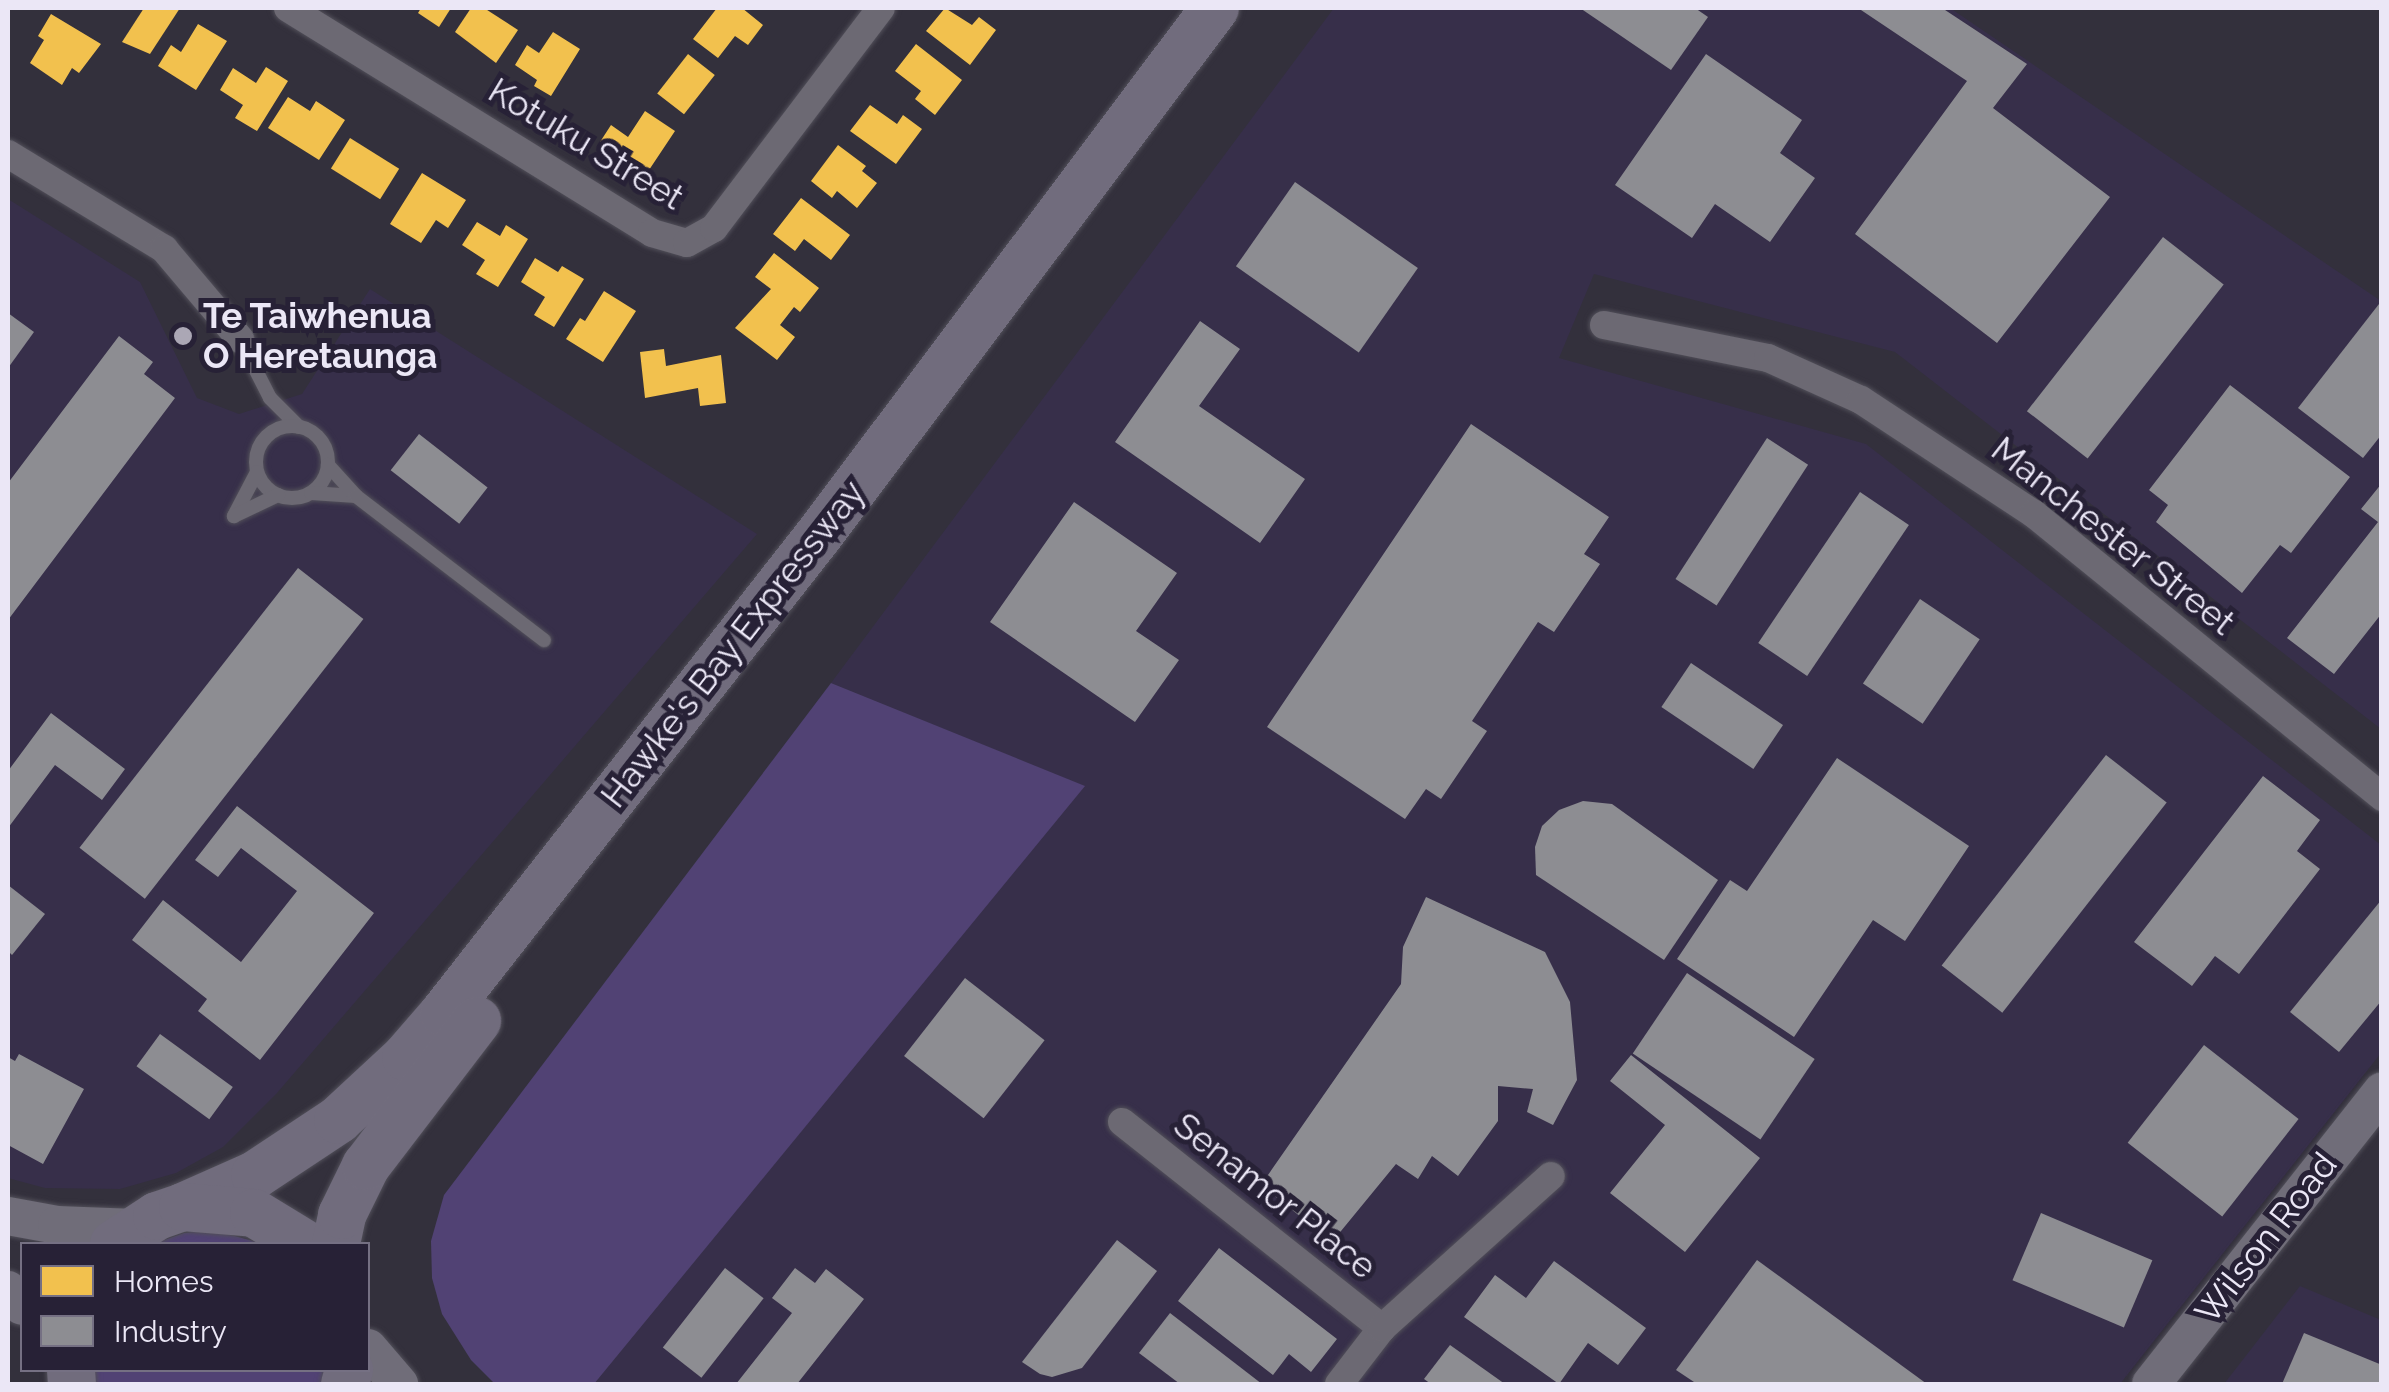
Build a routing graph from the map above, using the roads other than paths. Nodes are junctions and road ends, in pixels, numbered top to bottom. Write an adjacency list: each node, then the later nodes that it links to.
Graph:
1 (288, 8): 2 (street, Kotuku Street)
2 (881, 8)
3 (1215, 8): 21 (highway, Hawke's Bay Expressway)
4 (1248, 8): 25 (highway, Hawke's Bay Expressway)
5 (8, 154): 7 (street)
6 (1604, 325): 17 (street, Manchester Street)
7 (240, 339): 8 (lane)
8 (270, 398): 9 (lane); 10 (lane)
9 (300, 427): 10 (lane); 11 (lane)
10 (268, 435): 12 (lane)
11 (328, 465): 13 (lane); 15 (lane)
12 (257, 472): 14 (lane); 14 (lane)
13 (311, 493): 14 (lane); 15 (lane)
14 (278, 495)
15 (356, 496): 16 (lane)
16 (544, 640)
17 (2382, 797)
18 (2382, 1091): 30 (street, Wilson Road)
19 (1122, 1122): 26 (street, Senamor Place)
20 (1550, 1176): 26 (street)
21 (183, 1208): 23 (highway, Hawke's Bay Expressway); 24 (highway)
22 (8, 1216): 23 (street)
23 (125, 1236)
24 (302, 1242)
25 (337, 1242)
26 (1382, 1328): 29 (street)
27 (370, 1350): 28 (street)
28 (398, 1384)
29 (1339, 1384)
30 (2151, 1384)

